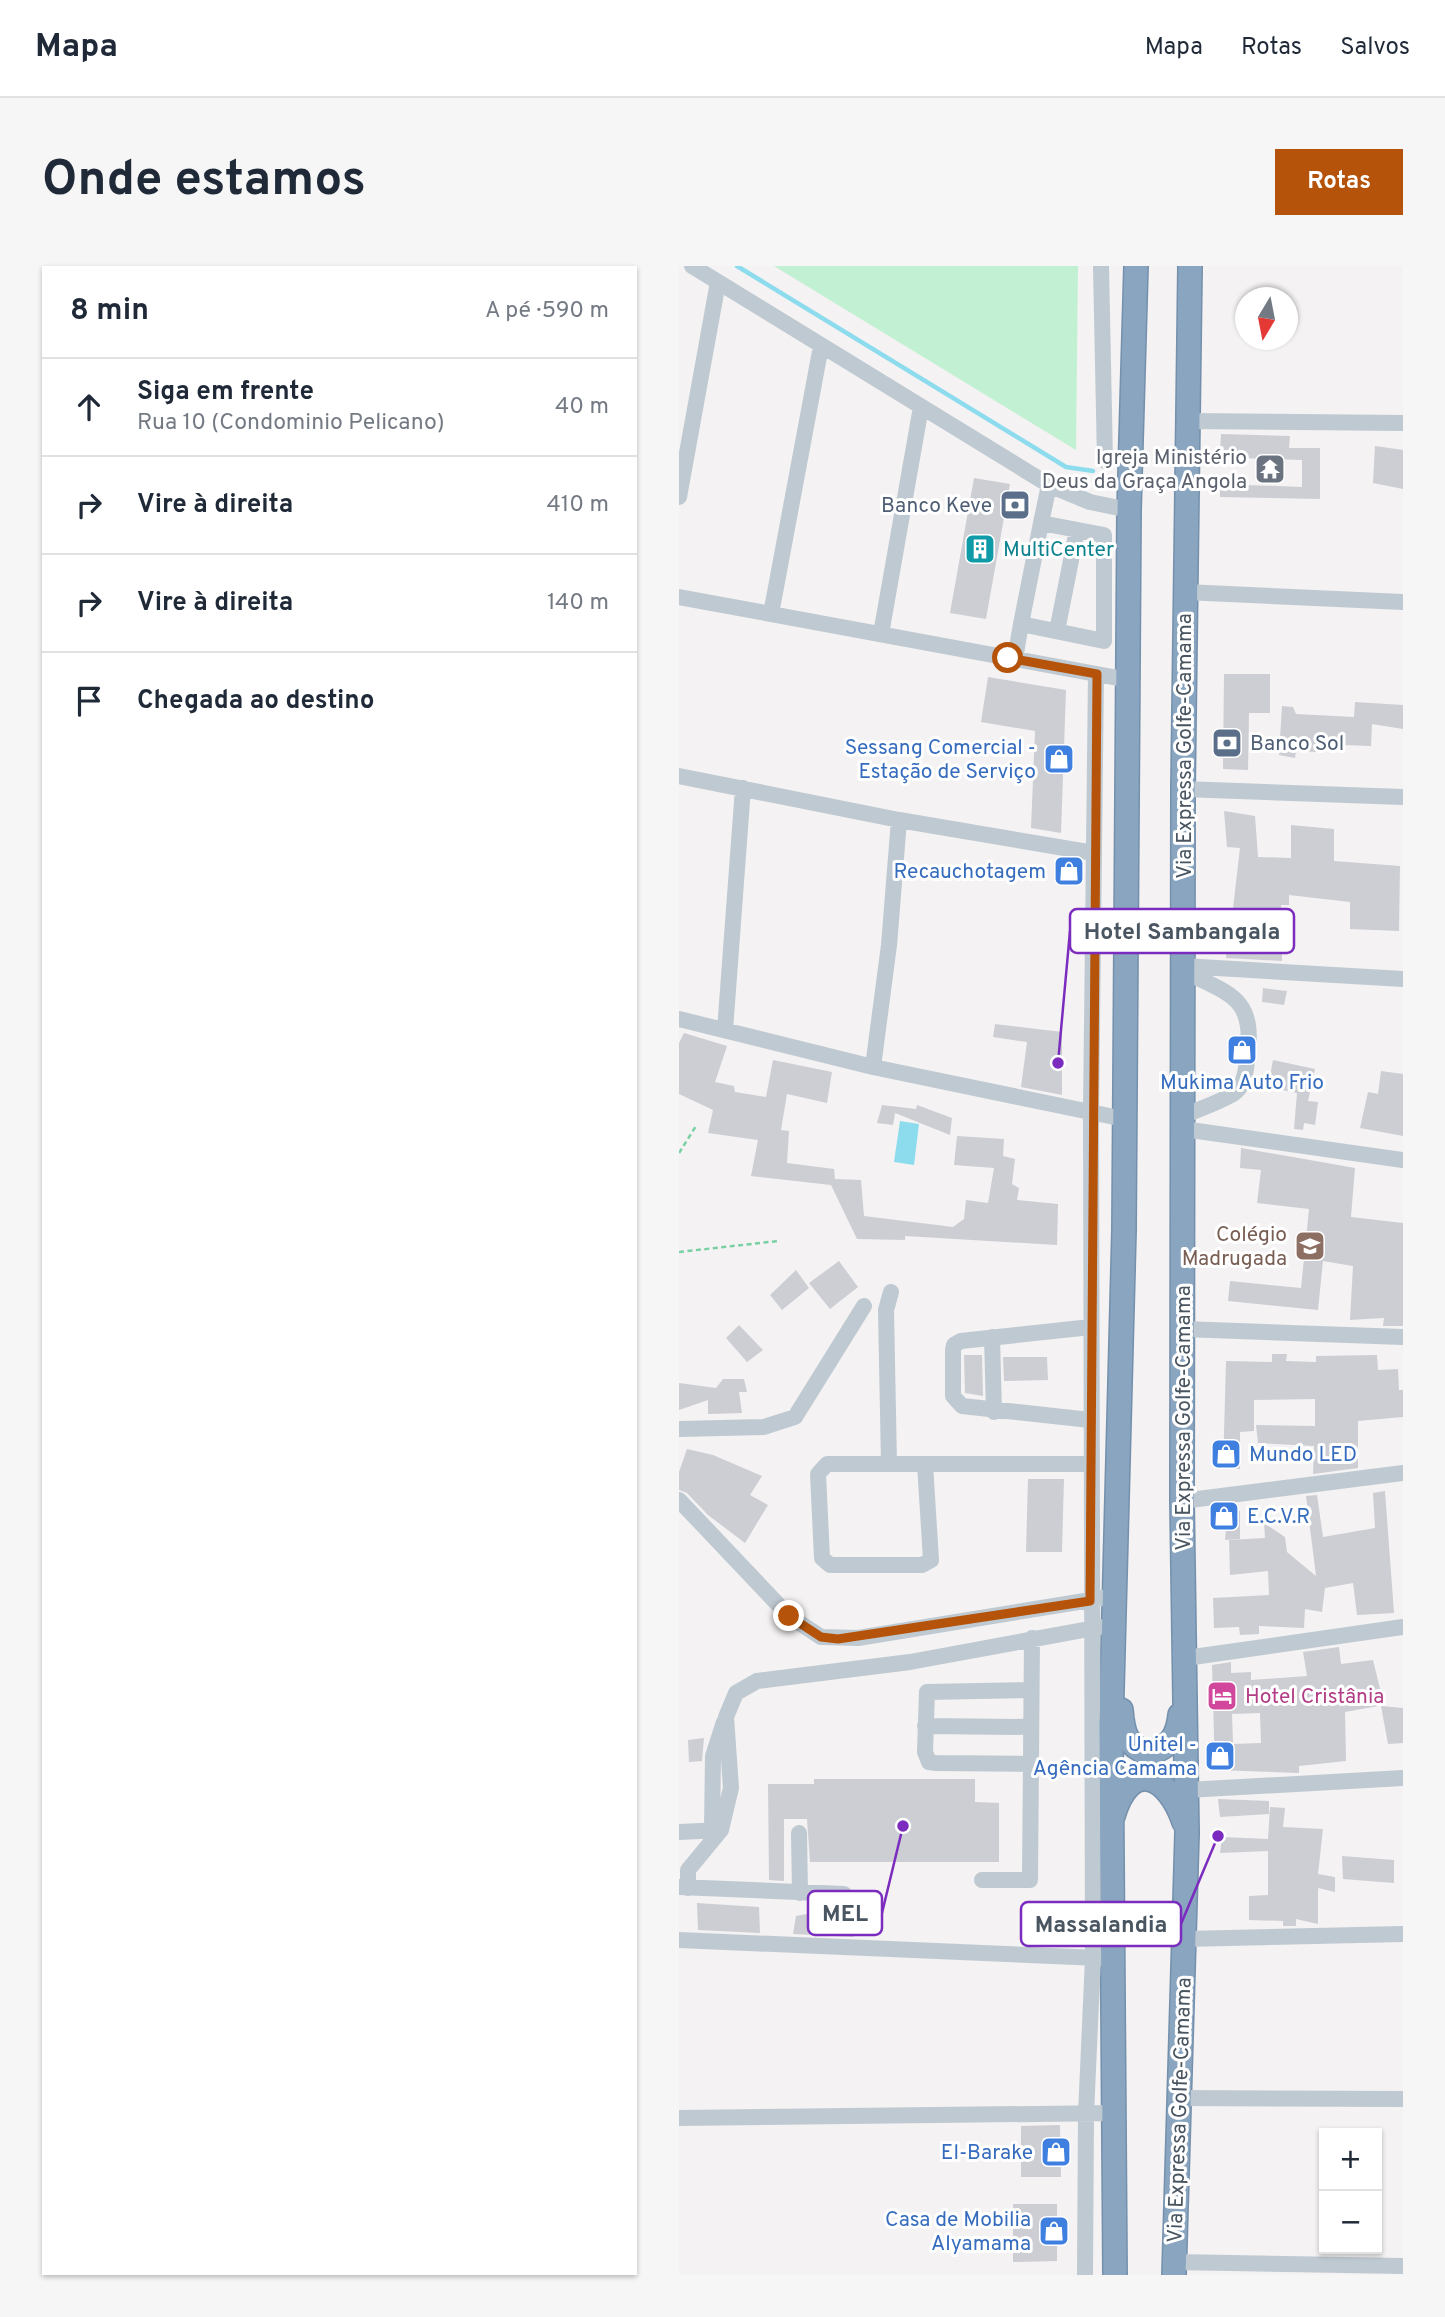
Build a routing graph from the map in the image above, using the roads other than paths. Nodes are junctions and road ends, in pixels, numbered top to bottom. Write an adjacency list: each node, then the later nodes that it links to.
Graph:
1 (692, 266): 5 (street)
2 (1101, 266): 10 (street)
3 (1136, 266): 13 (highway)
4 (1190, 266): 8 (highway, Via Expressa Golfe-Camama)
5 (718, 282): 6 (street); 12 (street)
6 (821, 346): 7 (street); 19 (street)
7 (922, 407): 11 (street); 22 (street)
8 (1188, 421): 9 (street); 16 (highway, Via Expressa Golfe-Camama)
9 (1403, 424)
10 (1105, 461)
11 (1049, 485): 13 (street); 14 (street)
12 (679, 497)
13 (1129, 510): 25 (highway)
14 (1041, 523): 15 (street); 20 (street)
15 (1077, 530): 21 (street); 21 (street)
16 (1185, 592): 18 (street); 28 (highway, Via Expressa Golfe-Camama)
17 (679, 597): 19 (street)
18 (1403, 602)
19 (771, 614): 22 (street)
20 (1021, 624): 21 (street); 23 (street)
21 (1057, 631)
22 (881, 634): 23 (street)
23 (1015, 659): 24 (street)
24 (1097, 674): 25 (street); 31 (street)
25 (1129, 680): 38 (highway)
26 (679, 776): 27 (street)
27 (743, 788): 30 (street); 35 (street)
28 (1183, 789): 29 (street); 32 (highway, Via Expressa Golfe-Camama)
29 (1403, 797)
30 (899, 820): 31 (street); 36 (street)
31 (1094, 853): 37 (street)
32 (1183, 969): 33 (street); 39 (highway, Via Expressa Golfe-Camama); 39 (street)
33 (1403, 979)
34 (679, 1019): 35 (street)
35 (725, 1031): 36 (street)
36 (873, 1067): 37 (street)
37 (1091, 1113): 38 (street); 43 (street)
38 (1124, 1119): 56 (highway)
39 (1183, 1122): 40 (street); 44 (highway, Via Expressa Golfe-Camama)
40 (1403, 1160)
41 (891, 1292): 50 (street)
42 (864, 1306): 49 (street)
43 (1091, 1327): 45 (street); 48 (street)
44 (1183, 1329): 46 (street); 55 (highway, Via Expressa Golfe-Camama)
45 (992, 1337): 47 (street); 47 (street)
46 (1403, 1337)
47 (994, 1412): 48 (street)
48 (1090, 1420): 52 (street)
49 (679, 1429)
50 (889, 1464): 51 (street); 51 (street)
51 (925, 1464): 52 (street)
52 (1090, 1464): 57 (street)
53 (1403, 1474): 55 (street)
54 (679, 1500): 57 (street)
55 (1182, 1502): 61 (highway, Via Expressa Golfe-Camama)
56 (1115, 1596): 57 (street); 58 (highway)
57 (1090, 1601): 60 (street)
58 (1114, 1625): 60 (street); 61 (highway); 70 (highway)
59 (1403, 1627): 63 (street)
60 (1091, 1628): 62 (street); 82 (street)
61 (1184, 1632): 63 (highway, Via Expressa Golfe-Camama)
62 (1032, 1638): 64 (street); 71 (street)
63 (1186, 1658): 69 (highway, Via Expressa Golfe-Camama)
64 (1031, 1690): 65 (street); 66 (street)
65 (925, 1726): 66 (street); 67 (street)
66 (1031, 1727): 67 (street)
67 (1031, 1764): 75 (street)
68 (1403, 1778): 69 (street)
69 (1187, 1790): 74 (highway, Via Expressa Golfe-Camama)
70 (1110, 1825): 74 (highway); 82 (highway)
71 (716, 1830): 72 (street); 76 (street)
72 (679, 1832)
73 (799, 1833): 77 (street)
74 (1187, 1833): 80 (highway, Via Expressa Golfe-Camama)
75 (982, 1880)
76 (684, 1887): 77 (street)
77 (800, 1893): 78 (street)
78 (844, 1895)
79 (1403, 1934): 80 (street)
80 (1184, 1939): 83 (highway, Via Expressa Golfe-Camama)
81 (679, 1940): 82 (street)
82 (1103, 1958): 85 (street); 86 (highway)
83 (1180, 2098): 84 (street); 89 (highway, Via Expressa Golfe-Camama)
84 (1403, 2099)
85 (1086, 2113): 86 (street); 87 (street); 90 (street)
86 (1115, 2113): 91 (highway)
87 (679, 2118)
88 (1403, 2266): 89 (street)
89 (1174, 2269)
90 (1085, 2275)
91 (1115, 2275)

